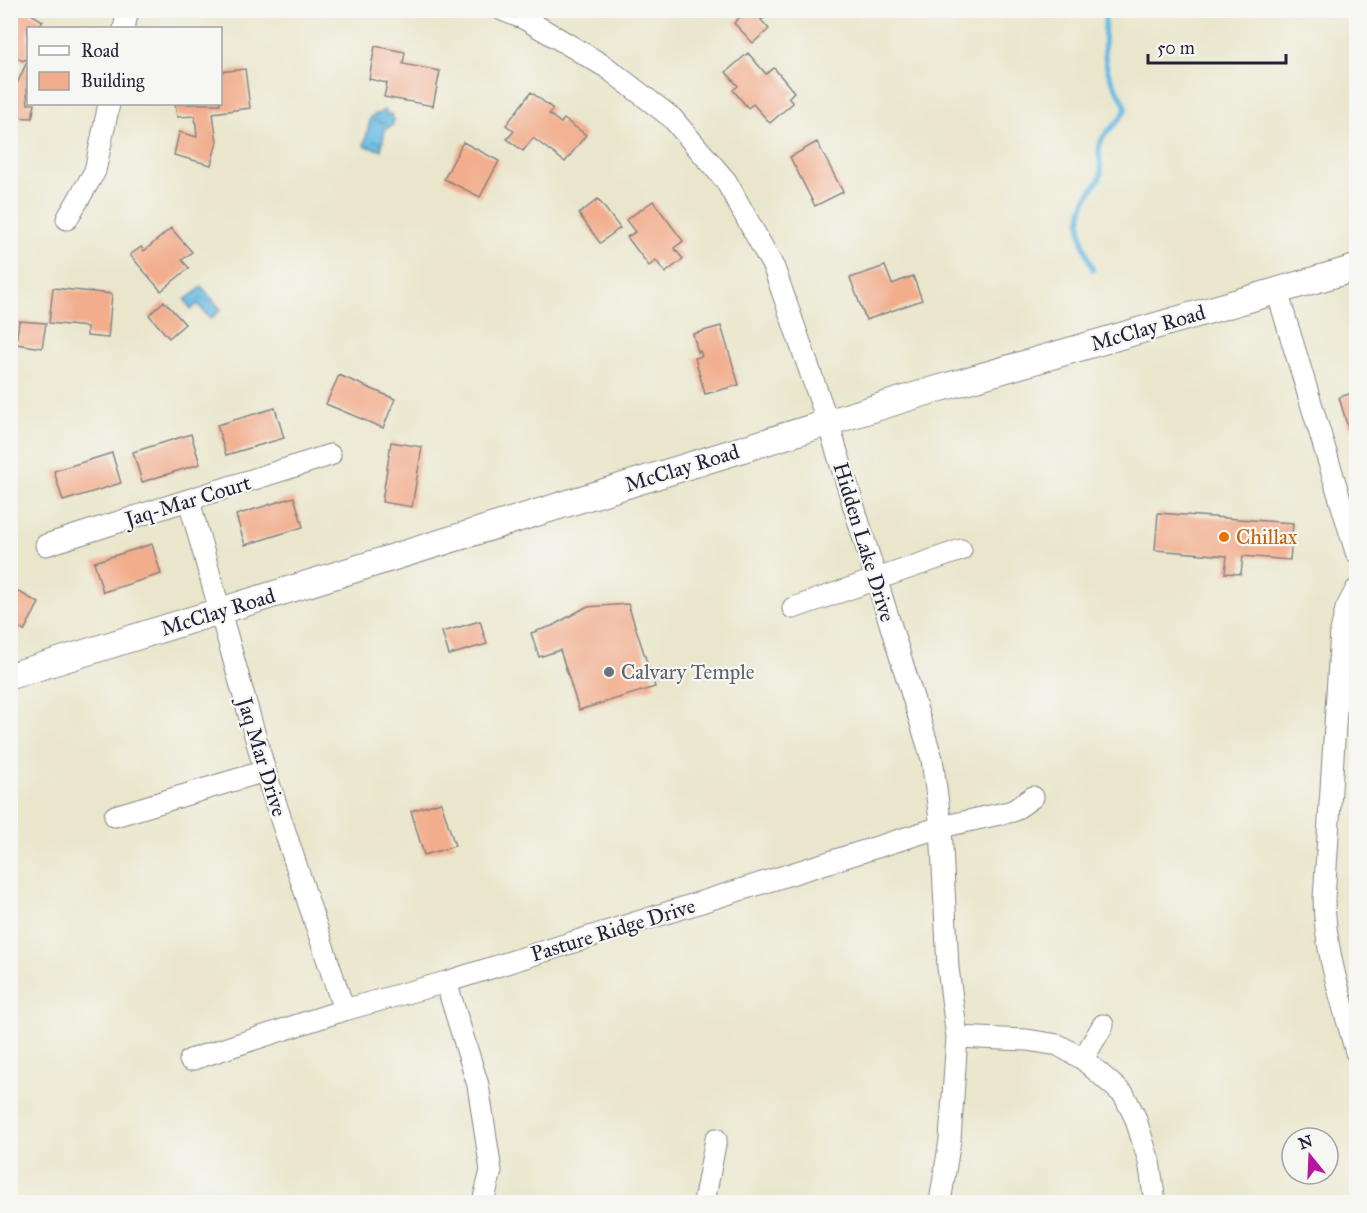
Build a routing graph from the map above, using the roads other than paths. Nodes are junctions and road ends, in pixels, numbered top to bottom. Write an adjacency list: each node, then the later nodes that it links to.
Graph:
1 (128, 10): 4 (street)
2 (502, 10): 3 (street, Hidden Lake Drive)
3 (527, 15): 9 (street, Hidden Lake Drive)
4 (124, 27)
5 (109, 105): 6 (street)
6 (67, 219)
7 (1356, 268): 8 (main road, McClay Road)
8 (1277, 291): 9 (main road, McClay Road); 14 (street)
9 (828, 423): 15 (street, Hidden Lake Drive); 18 (main road, McClay Road)
10 (330, 455): 11 (street, Jaq-Mar Court)
11 (189, 501): 12 (street, Jaq-Mar Court); 18 (street, Jaq Mar Drive)
12 (46, 545)
13 (961, 550): 15 (street)
14 (1356, 552)
15 (875, 581): 17 (street); 23 (street, Hidden Lake Drive)
16 (1356, 590): 28 (street)
17 (793, 608)
18 (219, 612): 19 (main road, McClay Road); 20 (street, Jaq Mar Drive)
19 (10, 676)
20 (265, 771): 22 (street); 25 (street, Jaq Mar Drive)
21 (1034, 797): 23 (street, Pasture Ridge Drive)
22 (115, 816)
23 (941, 827): 24 (street, Pasture Ridge Drive); 27 (street, Hidden Lake Drive)
24 (446, 982): 25 (street, Pasture Ridge Drive); 32 (street)
25 (344, 1010): 30 (street, Pasture Ridge Drive)
26 (1103, 1025): 29 (street)
27 (957, 1037): 29 (street); 34 (street, Hidden Lake Drive)
28 (1356, 1052)
29 (1083, 1059): 35 (street)
30 (190, 1060)
31 (716, 1139): 33 (street)
32 (483, 1203)
33 (704, 1203)
34 (940, 1203)
35 (1155, 1203)

